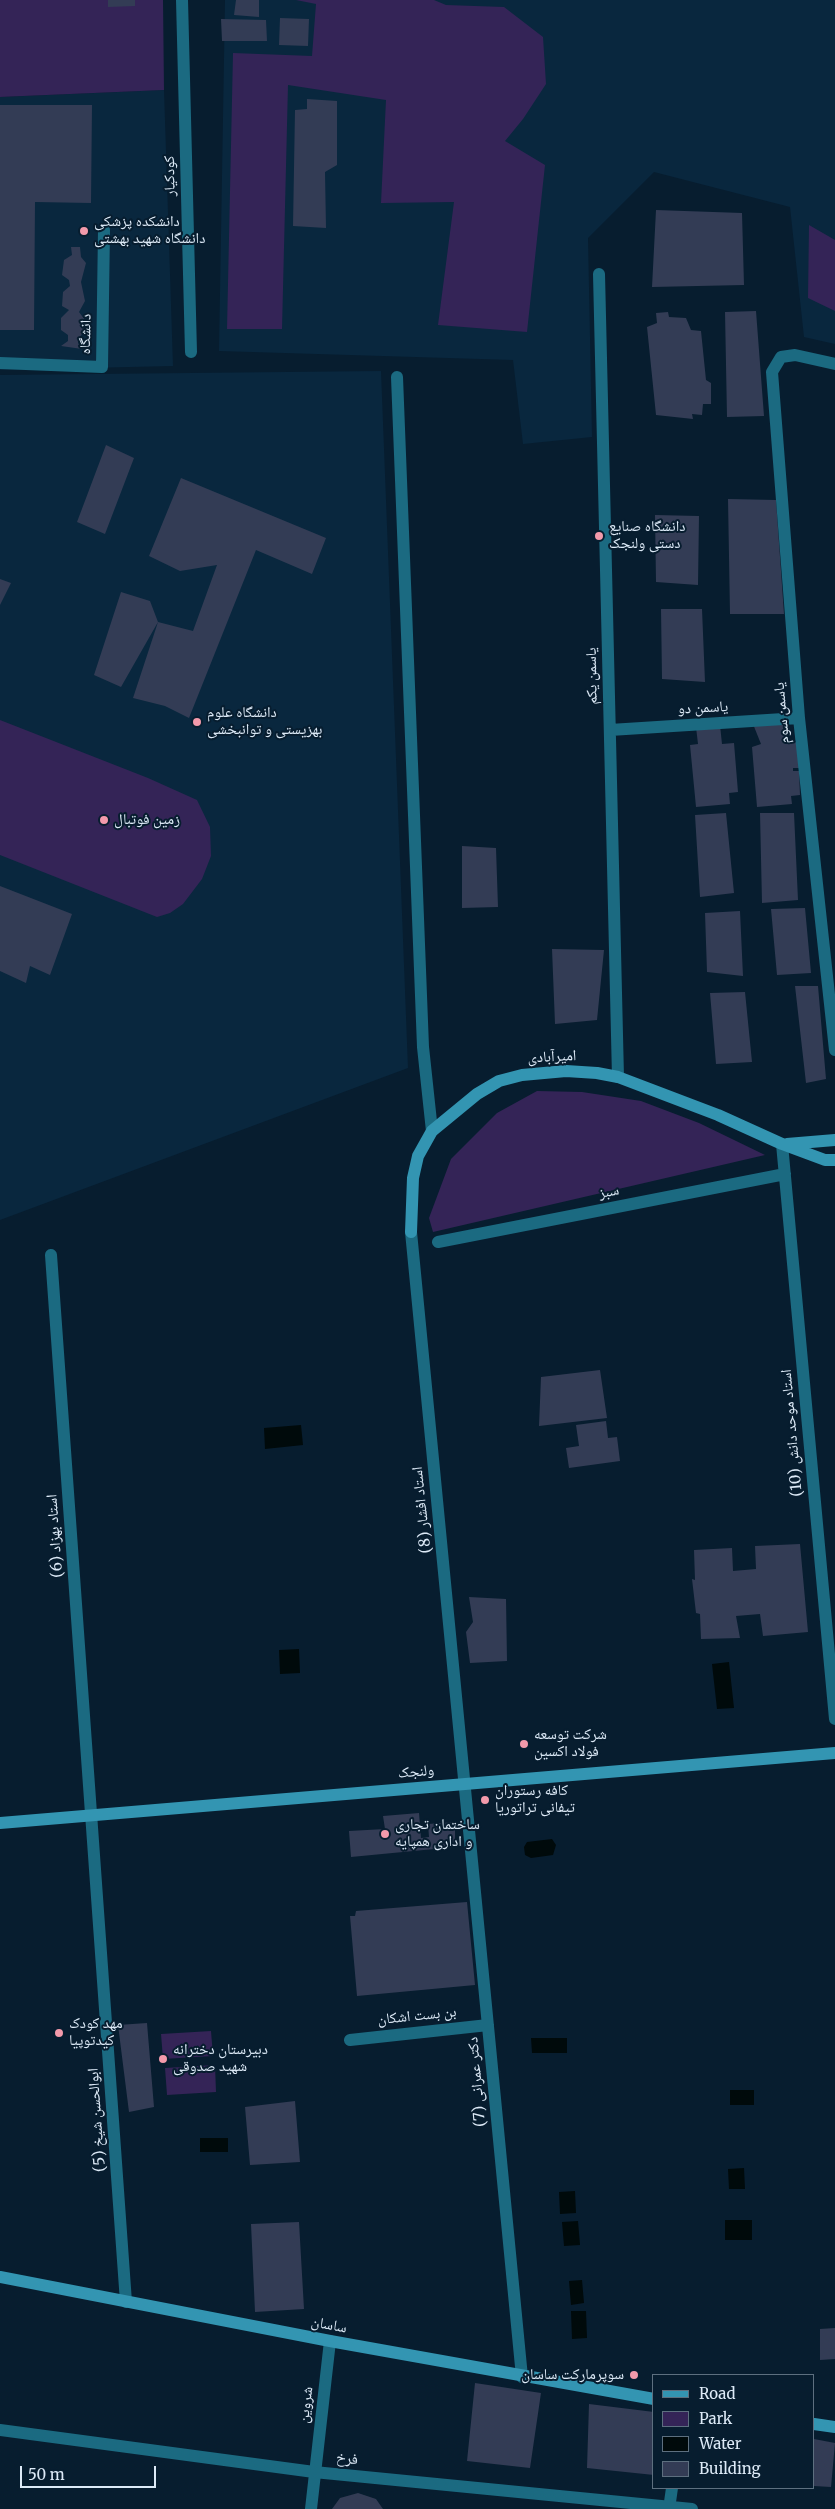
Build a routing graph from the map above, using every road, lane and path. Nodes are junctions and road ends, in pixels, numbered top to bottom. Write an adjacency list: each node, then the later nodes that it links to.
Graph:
1 (182, 0): 4 (street, کودکیار)
2 (104, 230): 5 (street, دانشگاه)
3 (599, 274): 9 (street, یاسمن یکم)
4 (191, 352)
5 (0, 363)
6 (835, 364): 8 (street, یاسمن سوم)
7 (397, 377): 13 (street)
8 (798, 718): 9 (street, یاسمن دو); 10 (street, یاسمن سوم)
9 (610, 730): 12 (street, یاسمن یکم)
10 (831, 976): 11 (street, یاسمن سوم)
11 (835, 1050)
12 (618, 1077): 13 (street, امیرآبادی); 15 (street, امیرآبادی)
13 (432, 1131): 18 (street, امیرآبادی)
14 (835, 1140): 15 (street, امیرآبادی)
15 (782, 1144): 16 (street, امیرآبادی); 17 (street, استاد موحد دانش (10))
16 (835, 1160)
17 (785, 1174): 19 (street, سبز); 21 (street, استاد موحد دانش (10))
18 (412, 1232): 23 (street, استاد افشار (8))
19 (438, 1242)
20 (51, 1255): 24 (street, استاد بهزاد (6))
21 (835, 1719)
22 (835, 1753): 23 (street, ولنجک)
23 (465, 1784): 24 (street, ولنجک); 26 (street, دکتر عمرانی (7))
24 (91, 1816): 25 (street, ولنجک); 29 (street, ابوالحسن شیخ (5))
25 (0, 1823)
26 (488, 2025): 27 (street, بن بست اشکان); 31 (street, دکتر عمرانی (7))
27 (350, 2040)
28 (0, 2277): 29 (street, ساسان)
29 (126, 2302): 30 (street, ساسان)
30 (330, 2342): 31 (street, ساسان); 36 (street, شروین)
31 (522, 2377): 32 (street, ساسان)
32 (652, 2399)
33 (815, 2424): 34 (street)
34 (835, 2427)
35 (0, 2430): 36 (street, فرخ)
36 (314, 2472): 38 (street, فرخ); 39 (street, شروین)
37 (672, 2489): 38 (street)
38 (669, 2508): 40 (street, فرخ)
39 (311, 2509)
40 (692, 2509)

